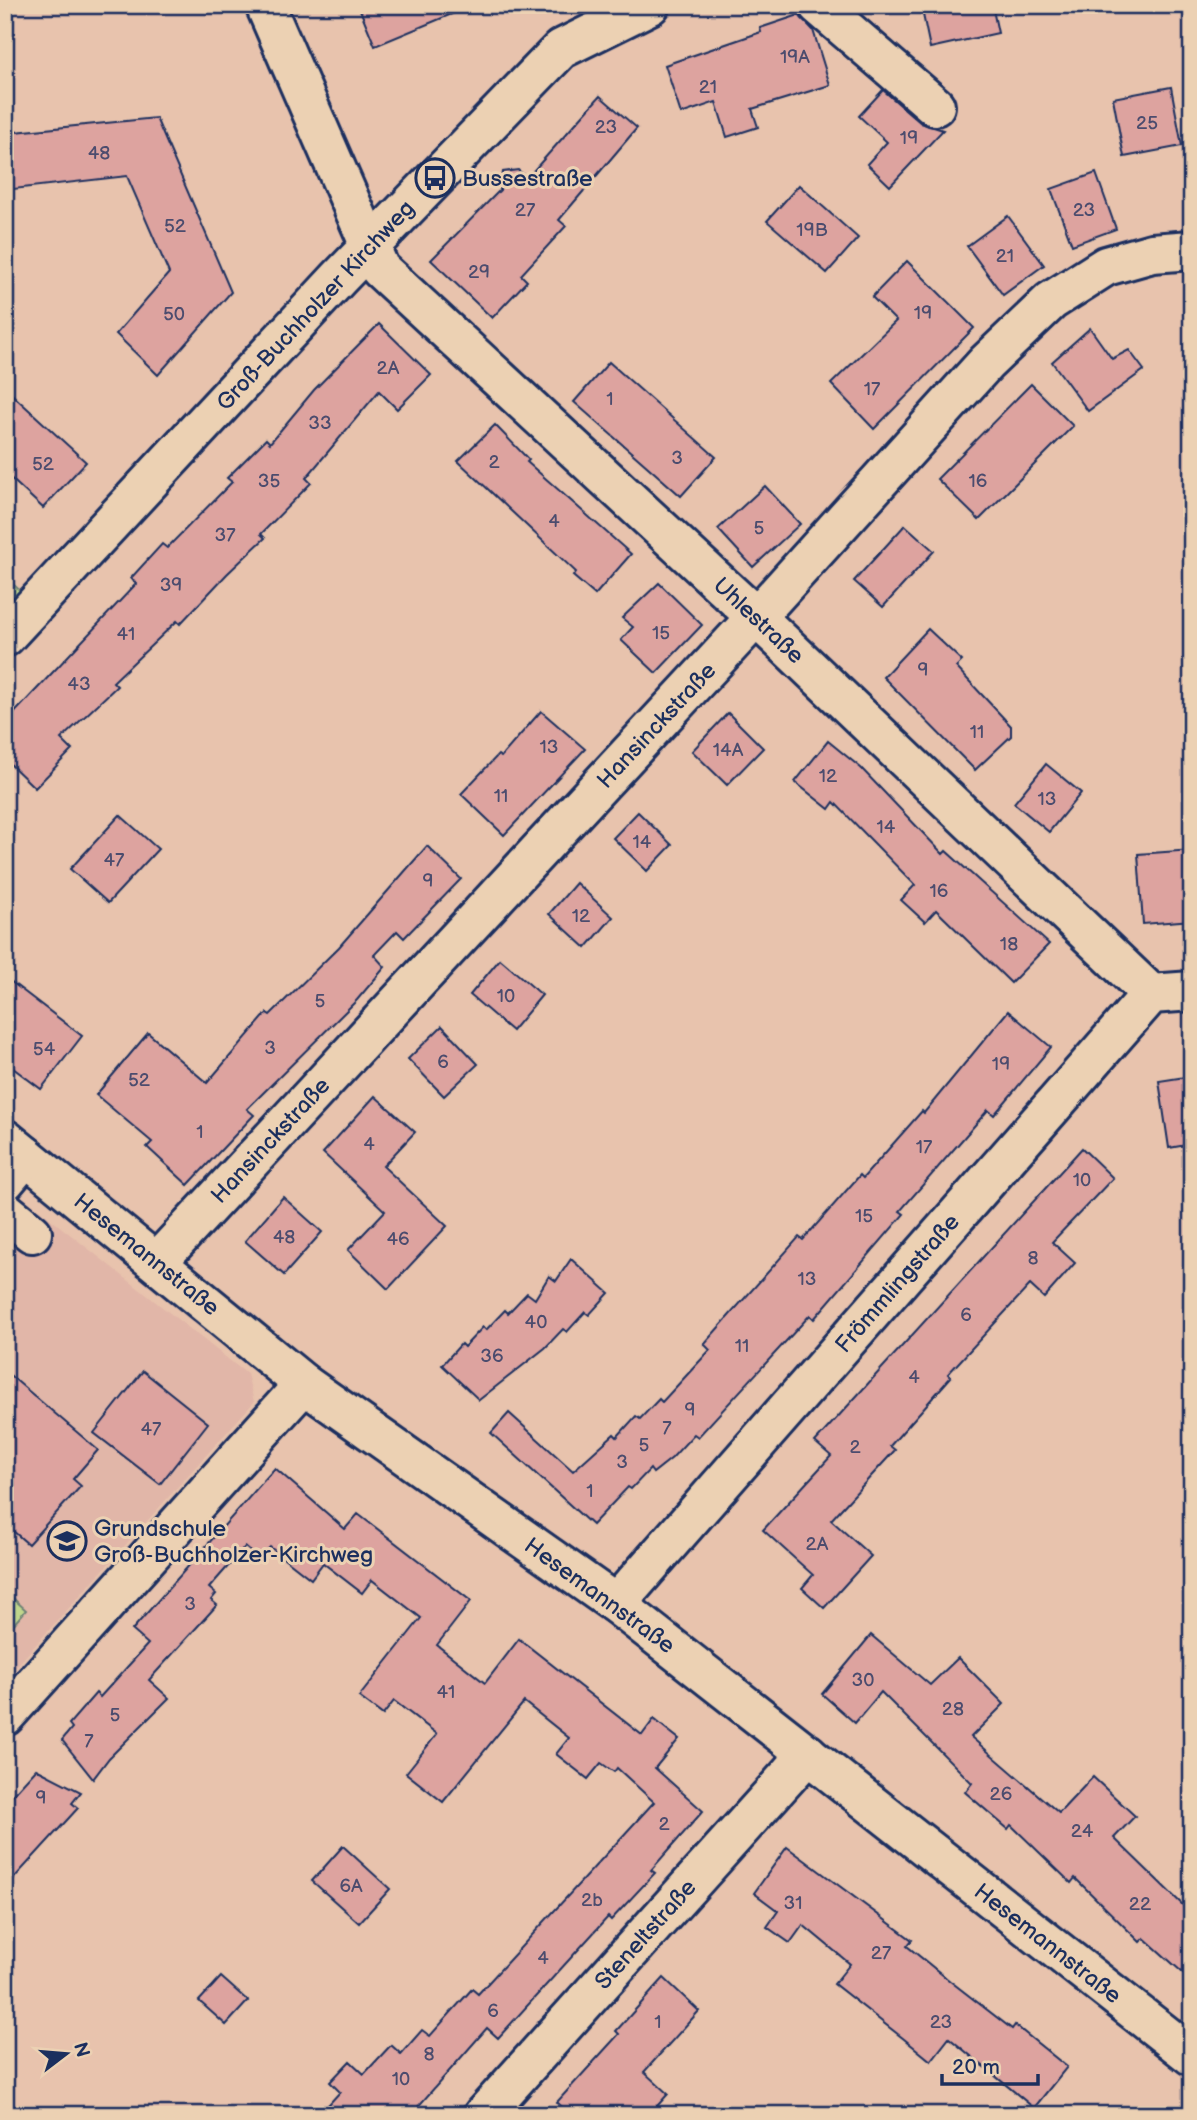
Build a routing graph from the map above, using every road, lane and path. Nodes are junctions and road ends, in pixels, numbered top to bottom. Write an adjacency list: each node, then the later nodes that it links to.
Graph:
1 (265, 5): 5 (street)
2 (650, 5): 5 (street, Groß-Buchholzer Kirchweg)
3 (817, 5): 4 (street)
4 (935, 106)
5 (369, 247): 7 (street, Uhlestraße); 8 (street, Groß-Buchholzer Kirchweg)
6 (1192, 250): 7 (street, Hansinckstraße)
7 (757, 617): 10 (street, Uhlestraße); 12 (street, Hansinckstraße)
8 (5, 637)
9 (1192, 991): 10 (street)
10 (1151, 994): 14 (street, Frömmlingstraße)
11 (12, 1159): 12 (street, Hesemannstraße)
12 (158, 1261): 13 (street, Hesemannstraße)
13 (304, 1384): 14 (street, Hesemannstraße); 15 (street)
14 (616, 1604): 16 (street, Hesemannstraße)
15 (5, 1716)
16 (808, 1754): 17 (street, Hesemannstraße); 18 (street, Steneltstraße)
17 (1192, 2056)
18 (483, 2115)

